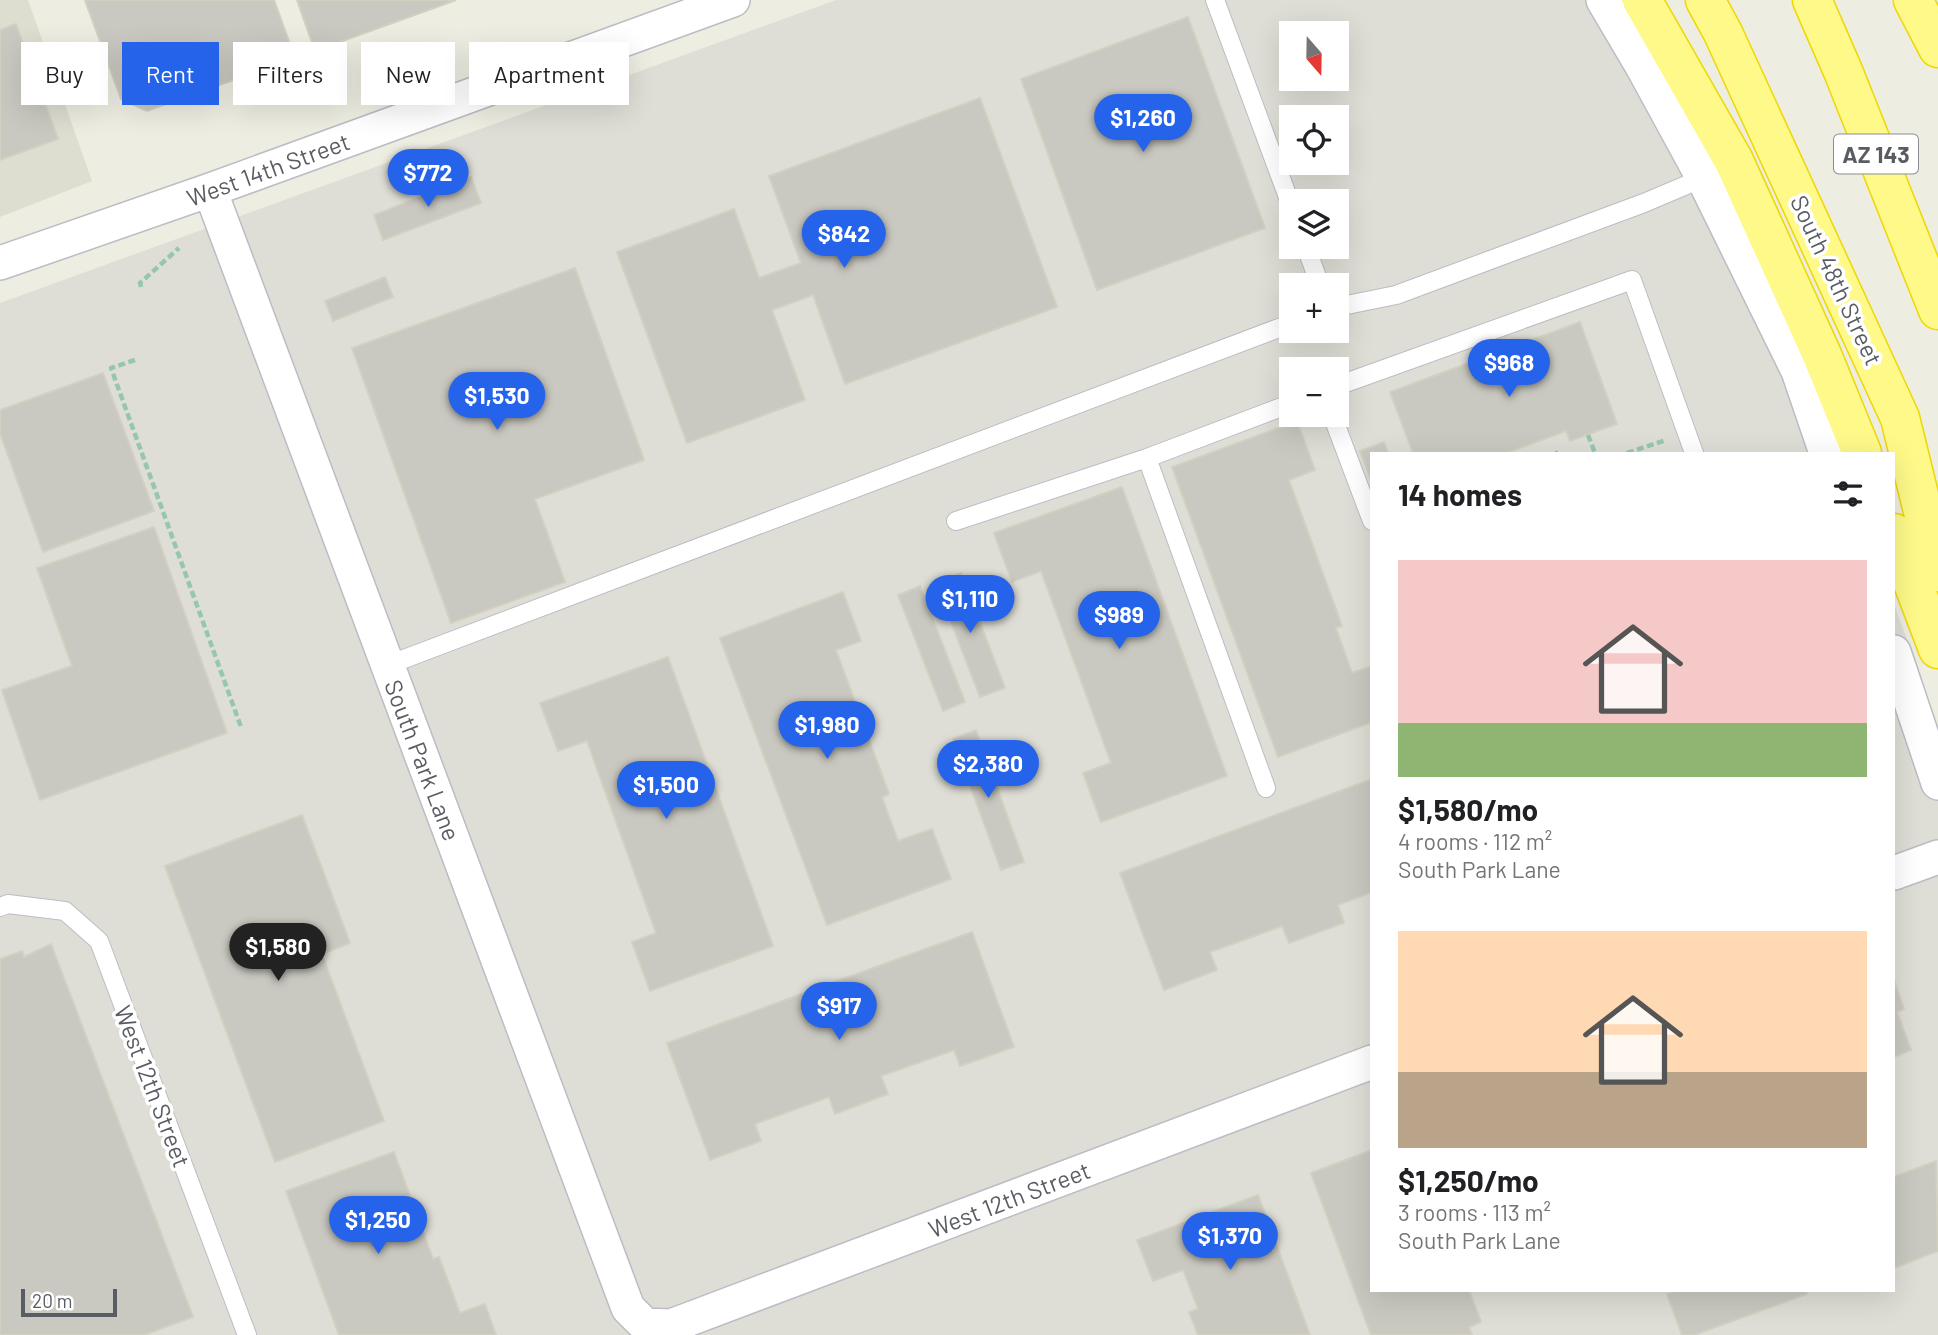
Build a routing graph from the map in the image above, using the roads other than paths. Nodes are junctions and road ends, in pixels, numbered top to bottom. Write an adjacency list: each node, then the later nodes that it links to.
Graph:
1 (733, 0): 13 (street, West 14th Street)
2 (1215, 0): 12 (lane)
3 (1603, 0): 11 (street)
4 (1642, 0): 23 (highway)
5 (1705, 0): 28 (highway, South 48th Street)
6 (1812, 0): 16 (highway, AZ 143)
7 (1913, 0): 10 (highway)
8 (1925, 0): 9 (highway)
9 (1938, 35)
10 (1938, 48)
11 (1703, 178): 15 (lane); 22 (street)
12 (1285, 189)
13 (210, 190): 14 (street, West 14th Street); 31 (street, South Park Lane)
14 (0, 263)
15 (1349, 305)
16 (1938, 310)
17 (1279, 328): 31 (lane)
18 (1349, 382): 21 (lane)
19 (1279, 408): 24 (lane)
20 (1337, 427): 25 (lane)
21 (1694, 452)
22 (1826, 452)
23 (1862, 452)
24 (1147, 458): 26 (lane); 33 (lane)
25 (1370, 516)
26 (956, 521)
27 (1895, 536): 29 (highway)
28 (1938, 572)
29 (1938, 649)
30 (1895, 655): 32 (street)
31 (388, 666): 38 (street, South Park Lane)
32 (1938, 783)
33 (1266, 788)
34 (1938, 857): 35 (street)
35 (1895, 873)
36 (0, 907): 39 (lane, West 12th Street)
37 (1370, 1063): 38 (street, West 12th Street)
38 (645, 1325)
39 (246, 1335)

